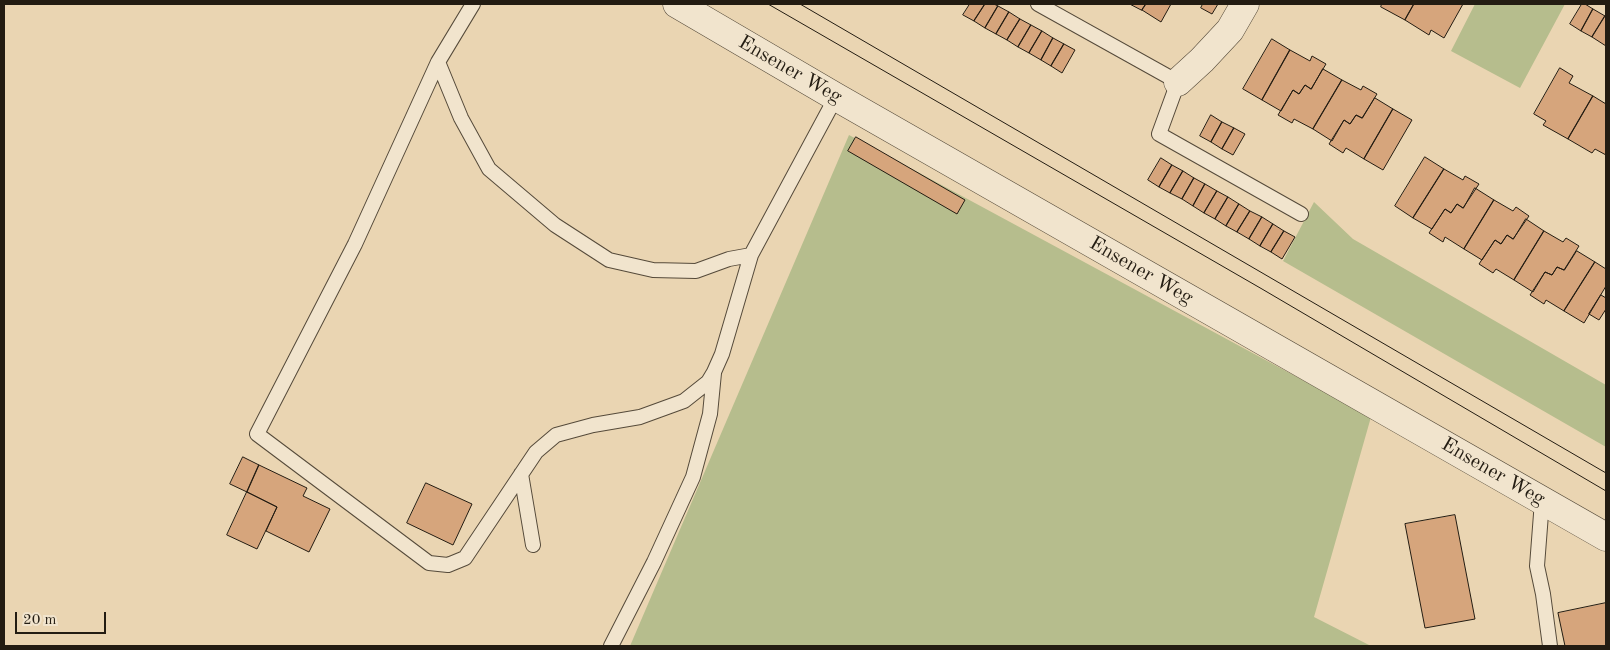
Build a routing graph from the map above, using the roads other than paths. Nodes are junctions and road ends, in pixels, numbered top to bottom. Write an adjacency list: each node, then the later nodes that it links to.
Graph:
1 (473, 4): 5 (lane)
2 (676, 4): 7 (street, Ensener Weg)
3 (1038, 4): 6 (lane)
4 (1245, 4): 6 (street)
5 (438, 62): 9 (lane); 11 (lane)
6 (1178, 82): 8 (lane)
7 (836, 97): 9 (lane); 12 (street, Ensener Weg)
8 (1300, 214)
9 (751, 255): 10 (lane)
10 (714, 372): 11 (lane); 15 (lane)
11 (521, 474): 14 (lane)
12 (1542, 501): 13 (street, Ensener Weg); 16 (lane)
13 (1606, 537)
14 (533, 545)
15 (611, 646)
16 (1550, 646)

